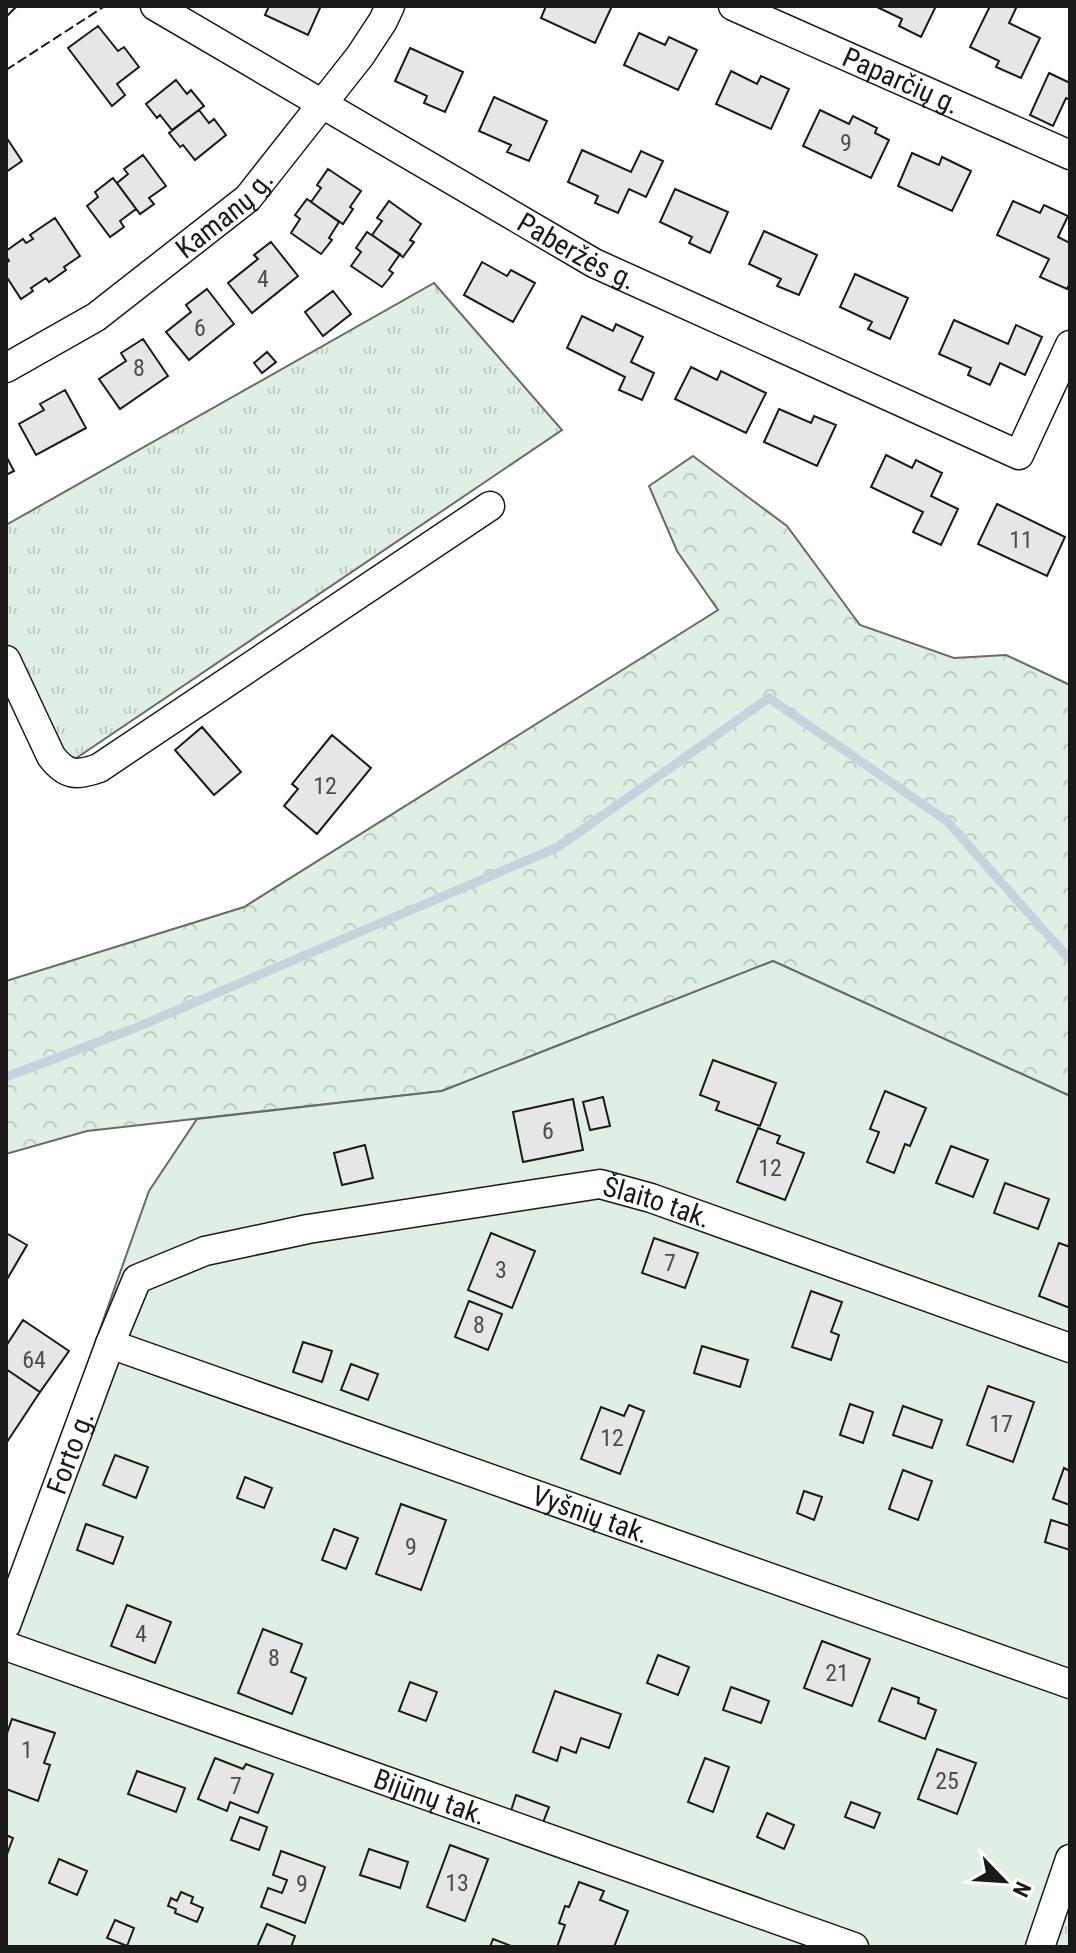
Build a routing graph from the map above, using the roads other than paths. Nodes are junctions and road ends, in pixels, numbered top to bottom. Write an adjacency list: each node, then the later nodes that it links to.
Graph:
1 (155, 6): 4 (street, Paberžės g.)
2 (390, 6): 4 (street, Kamanų g.)
3 (733, 6): 5 (street, Paparčių g.)
4 (322, 104): 6 (street, Paberžės g.); 7 (street, Kamanų g.)
5 (1070, 155)
6 (1070, 345)
7 (6, 368)
8 (490, 506): 9 (street)
9 (6, 660)
10 (137, 1279): 11 (street, Forto g.); 12 (street, Šlaito tak.)
11 (110, 1344): 13 (street, Forto g.); 15 (street, Vyšnių tak.)
12 (1070, 1348)
13 (6, 1625)
14 (6, 1646): 17 (street, Bijūnų tak.)
15 (1070, 1684)
16 (1070, 1859): 18 (street)
17 (854, 1947)
18 (1040, 1947)

